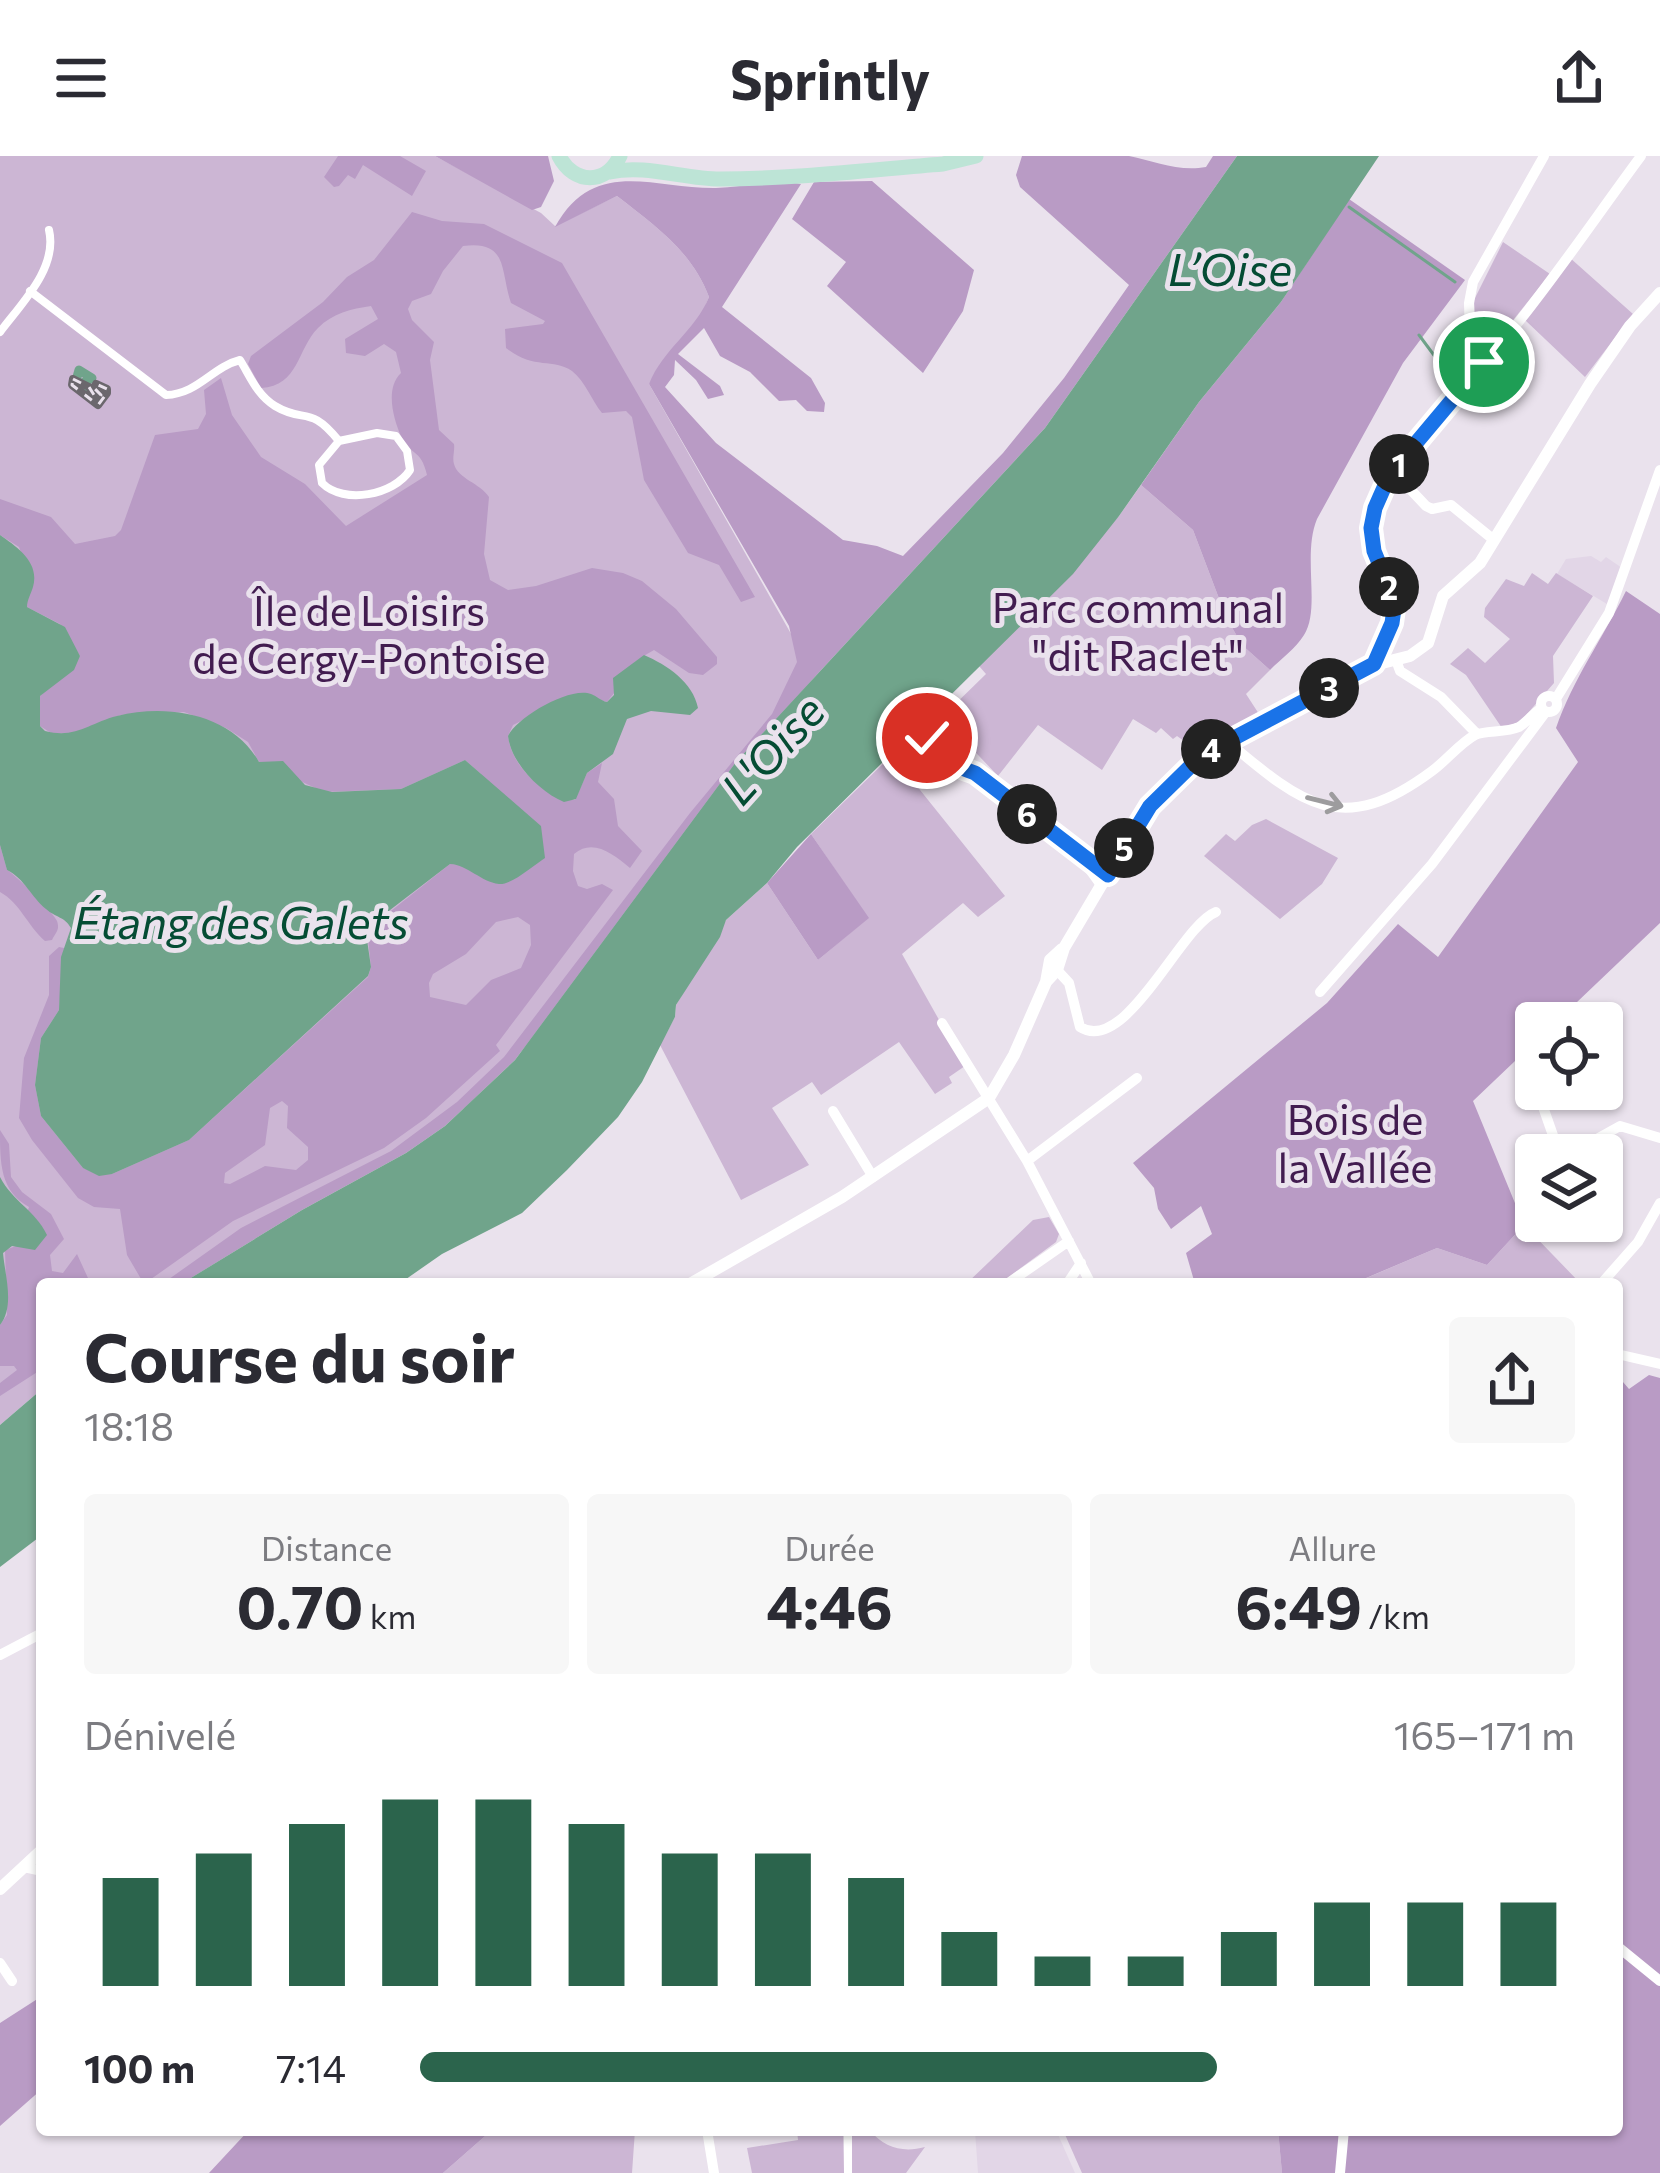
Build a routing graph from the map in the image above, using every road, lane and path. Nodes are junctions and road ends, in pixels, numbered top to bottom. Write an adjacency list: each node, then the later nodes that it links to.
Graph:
1 (559, 156): 7 (main road)
2 (625, 156): 6 (main road); 7 (main road)
3 (976, 156): 6 (main road)
4 (1544, 156): 12 (street)
5 (1641, 156): 12 (street)
6 (648, 171): 7 (main road)
7 (610, 172)
8 (50, 230): 9 (street)
9 (30, 291): 11 (street); 13 (street)
10 (1660, 293): 16 (street)
11 (0, 332)
12 (1471, 374): 15 (street)
13 (339, 441): 13 (street)
14 (1660, 470): 19 (street)
15 (1393, 471): 16 (street); 18 (street)
16 (1494, 540): 17 (street)
17 (1396, 660): 18 (street); 20 (street)
18 (1374, 664): 21 (street)
19 (1543, 711): 20 (street); 28 (street)
20 (1476, 734): 21 (street, one-way to 20)
21 (1227, 742): 23 (street)
22 (975, 773): 22 (street); 23 (street)
23 (1104, 880): 25 (street)
24 (1216, 912): 26 (street)
25 (1064, 948): 26 (street); 27 (street)
26 (1057, 970): 27 (street)
27 (1046, 982): 31 (street)
28 (1320, 992)
29 (942, 1023): 31 (street)
30 (1137, 1078): 35 (street)
31 (989, 1098): 35 (street); 36 (street)
32 (1544, 1110): 34 (street)
33 (833, 1111): 36 (street)
34 (1660, 1138)
35 (1027, 1161): 38 (street)
36 (873, 1177): 40 (street)
37 (1660, 1202): 44 (street)
38 (1069, 1240): 39 (street); 41 (street)
39 (1081, 1263): 42 (street); 43 (street)
40 (700, 1278)
41 (1015, 1278)
42 (1071, 1278)
43 (1088, 1278)
44 (1606, 1278)
45 (1623, 1355): 46 (street)
46 (1660, 1364)
47 (36, 1636): 48 (street)
48 (0, 1655)
49 (36, 1856): 50 (street)
50 (25, 1867): 51 (street); 52 (street)
51 (36, 1870)
52 (0, 1889)
53 (1623, 1951): 56 (street)
54 (0, 1963): 55 (street)
55 (12, 1981)
56 (1660, 1982)
57 (708, 2136): 60 (street)
58 (848, 2136): 61 (street)
59 (1343, 2136): 62 (street)
60 (714, 2173)
61 (848, 2173)
62 (1340, 2173)

